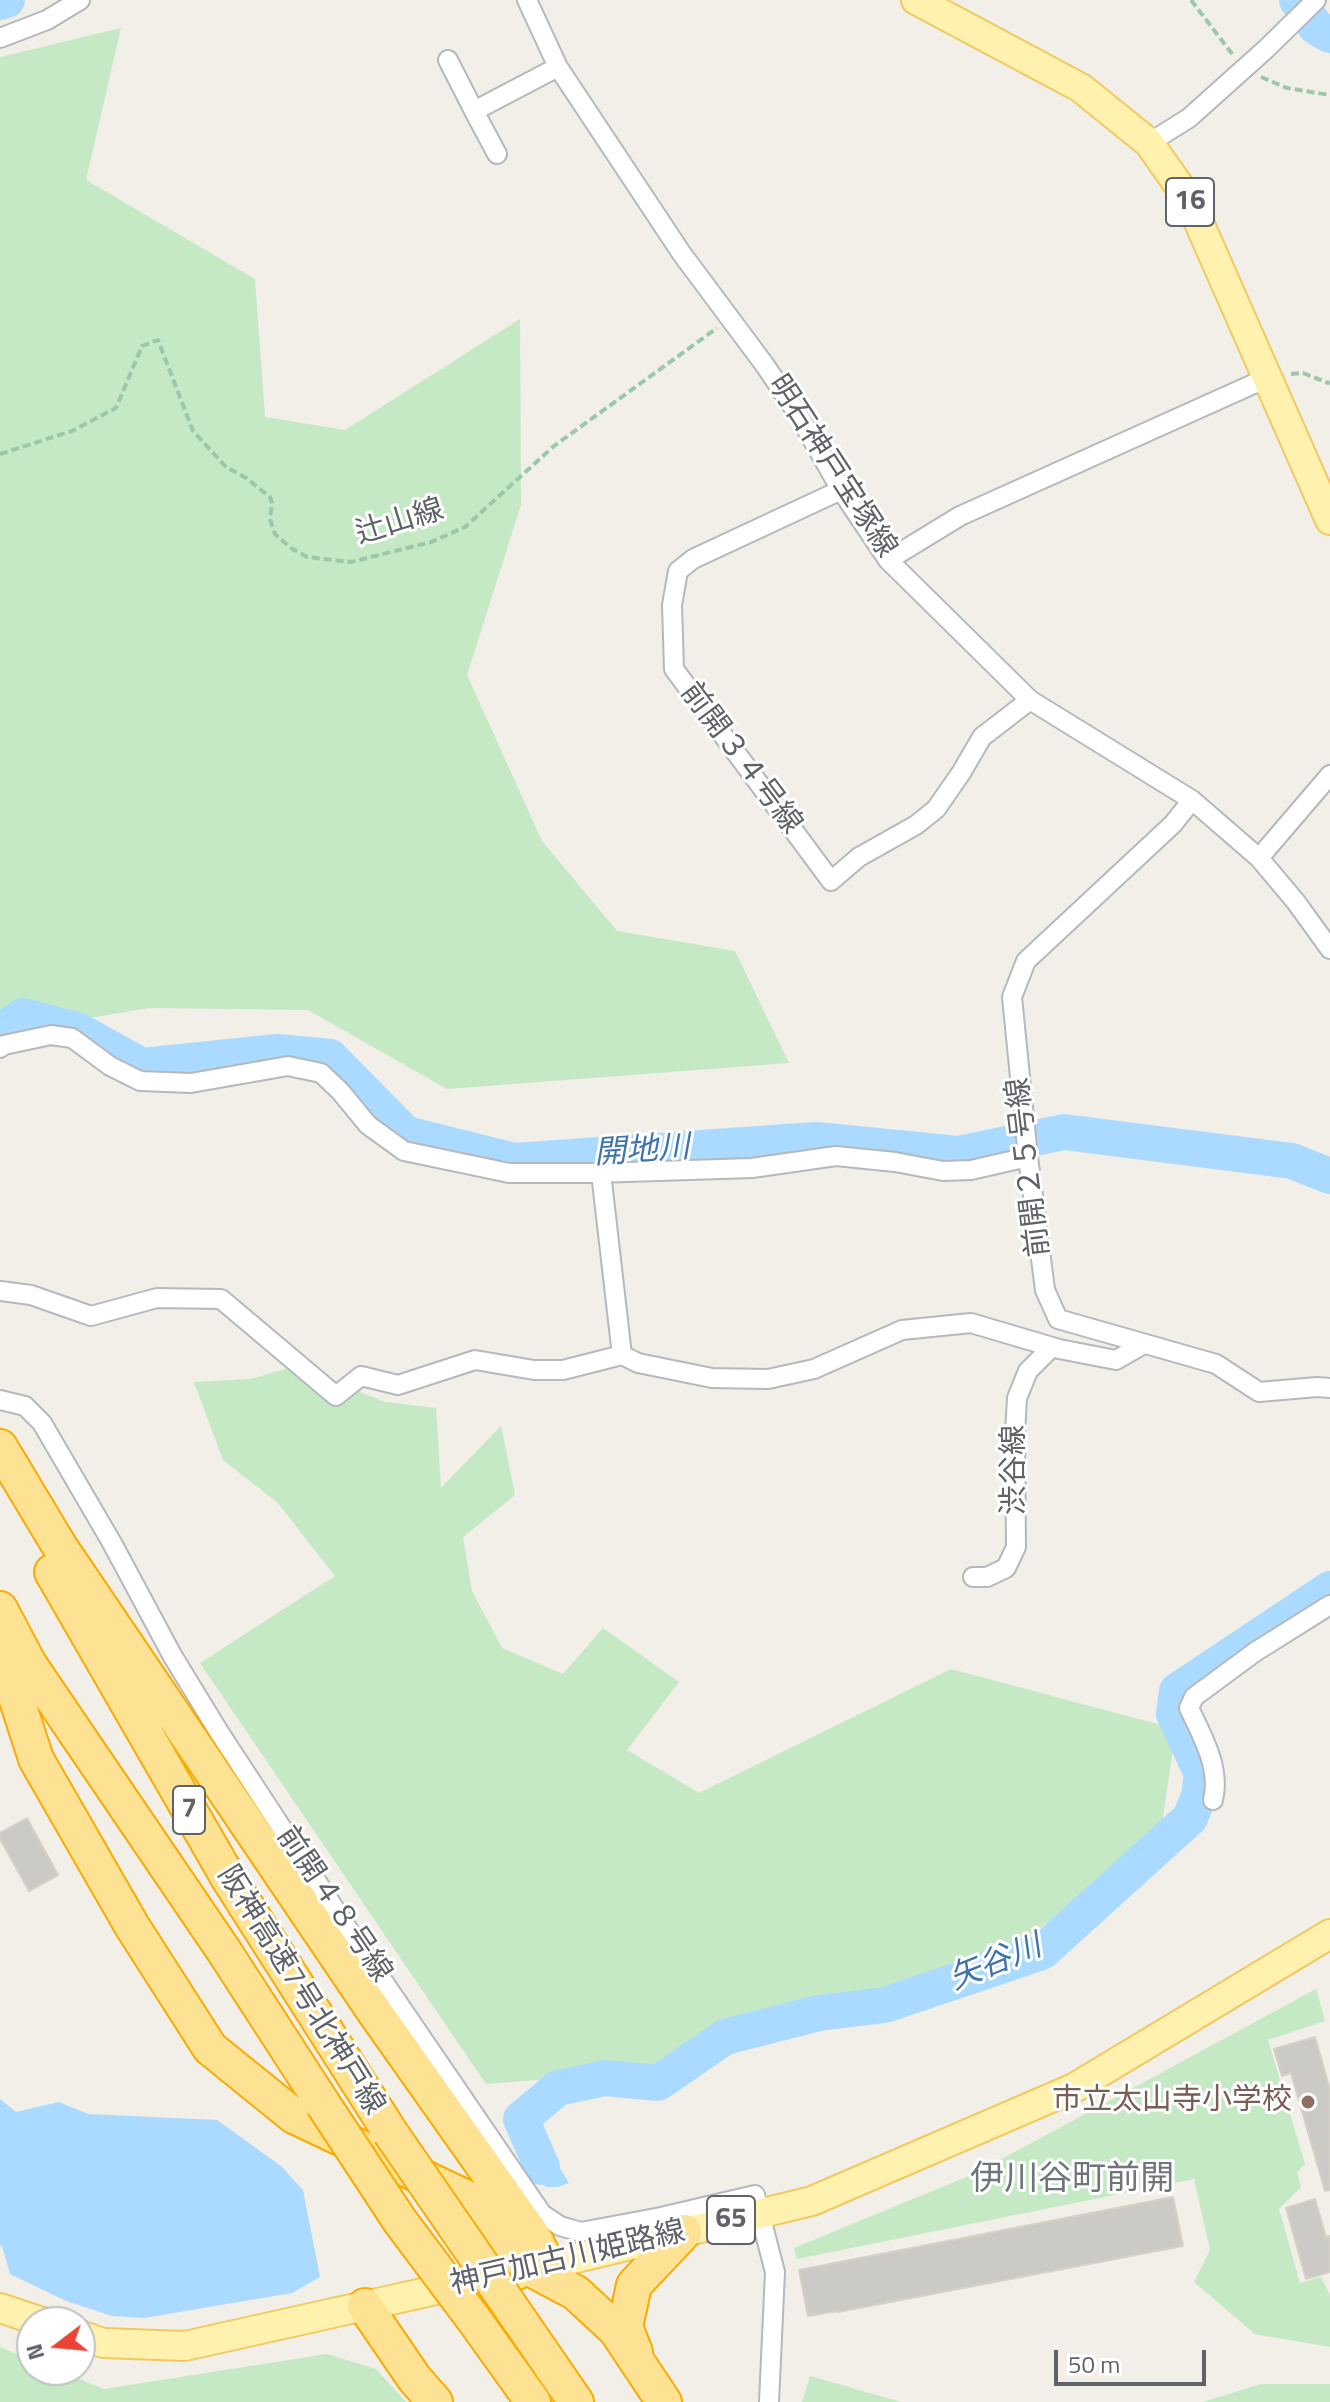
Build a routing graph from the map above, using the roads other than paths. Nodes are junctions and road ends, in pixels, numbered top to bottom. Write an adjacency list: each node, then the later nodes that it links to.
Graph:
1 (80, 0): 5 (street)
2 (527, 0): 7 (street, 明石神戸宝塚線)
3 (916, 0): 9 (main road, 16)
4 (1316, 0): 9 (street)
5 (0, 38)
6 (448, 60): 8 (street)
7 (558, 67): 8 (street); 12 (street, 明石神戸宝塚線)
8 (474, 111): 10 (street)
9 (1149, 143): 11 (main road, 16)
10 (497, 154)
11 (1269, 377): 13 (main road, 16); 14 (street)
12 (841, 490): 14 (street, 明石神戸宝塚線); 15 (street, 前開３４号線)
13 (1330, 520)
14 (888, 560): 15 (street, 明石神戸宝塚線)
15 (1030, 700): 17 (street, 明石神戸宝塚線)
16 (1330, 775): 18 (street)
17 (1192, 800): 18 (street, 明石神戸宝塚線); 21 (street, 前開２５号線)
18 (1259, 858): 19 (street, 明石神戸宝塚線)
19 (1330, 949)
20 (0, 1048): 22 (street)
21 (1028, 1156): 22 (street); 24 (street, 前開２５号線)
22 (601, 1173): 26 (street)
23 (0, 1291): 26 (street)
24 (1144, 1344): 25 (street); 27 (street, 前開２５号線)
25 (1052, 1347): 26 (street); 31 (street, 渋谷線)
26 (622, 1355)
27 (1330, 1388)
28 (0, 1400): 37 (street, 前開４８号線)
29 (0, 1447): 39 (highway)
30 (0, 1481): 47 (highway, 阪神高速7号北神戸線 / 7, bridge)
31 (973, 1577)
32 (1330, 1605): 35 (street)
33 (0, 1609): 41 (highway, 阪神高速7号北神戸線 / 7, bridge)
34 (0, 1648): 39 (highway)
35 (1213, 1800)
36 (1330, 1934): 37 (main road, 神戸加古川姫路線 / 65)
37 (760, 2214): 38 (main road, 神戸加古川姫路線 / 65); 49 (street)
38 (684, 2232): 39 (main road, 神戸加古川姫路線 / 65); 43 (highway)
39 (532, 2268): 40 (main road, 神戸加古川姫路線 / 65); 43 (highway)
40 (365, 2306): 42 (main road, 神戸加古川姫路線 / 65); 44 (highway)
41 (466, 2318): 45 (highway); 46 (highway, 阪神高速7号北神戸線 / 7)
42 (96, 2341)
43 (642, 2368): 48 (highway)
44 (435, 2402)
45 (513, 2402)
46 (533, 2402)
47 (576, 2402)
48 (664, 2402)
49 (769, 2402)

